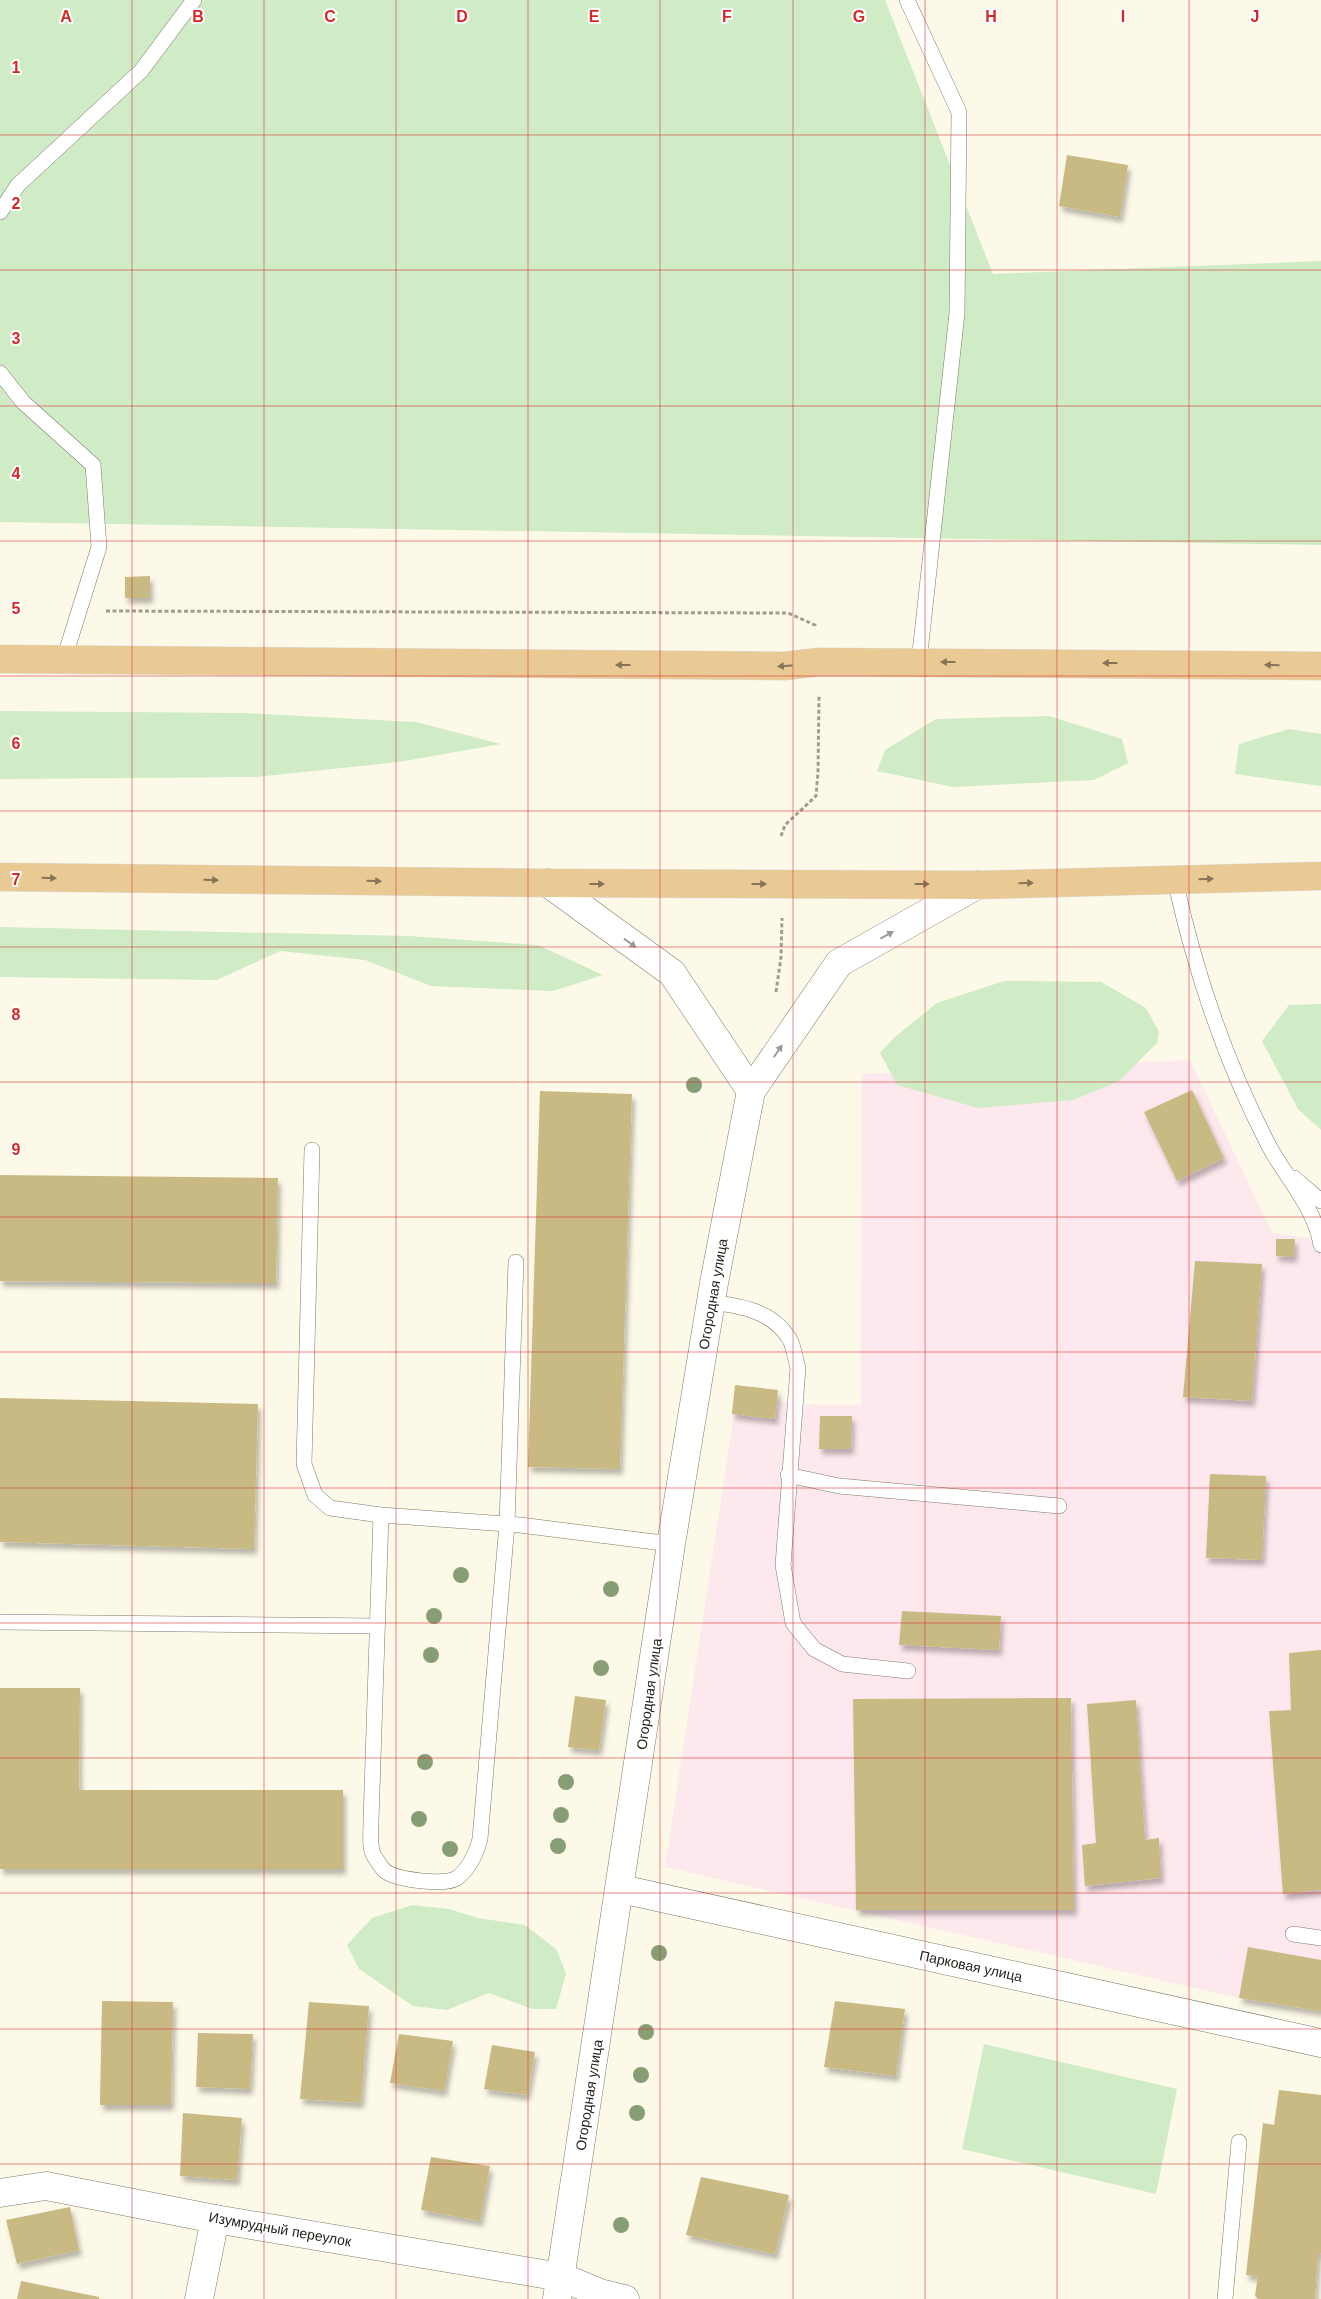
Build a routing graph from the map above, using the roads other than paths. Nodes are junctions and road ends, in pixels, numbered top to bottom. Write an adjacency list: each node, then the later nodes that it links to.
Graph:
1 (194, 0): 3 (lane)
2 (907, 0): 7 (lane)
3 (0, 212)
4 (0, 373): 6 (lane)
5 (0, 659): 6 (highway)
6 (64, 659): 7 (highway, one-way to 6)
7 (920, 662): 8 (highway, one-way to 7)
8 (1321, 666)
9 (0, 877): 12 (highway, one-way to 12)
10 (1175, 880): 11 (highway, one-way to 11); 13 (highway, one-way to 10); 16 (lane)
11 (1316, 881)
12 (548, 883): 13 (highway, one-way to 13); 14 (street, one-way to 14)
13 (978, 884): 14 (street, one-way to 13)
14 (751, 1091): 20 (street, Огородная улица)
15 (312, 1150): 23 (lane)
16 (1286, 1171): 17 (lane); 18 (lane)
17 (1321, 1201)
18 (1321, 1245)
19 (516, 1262): 24 (lane)
20 (711, 1302): 21 (lane); 25 (street, Огородная улица)
21 (788, 1475): 22 (lane); 28 (lane)
22 (1060, 1506)
23 (381, 1515): 24 (lane); 27 (lane)
24 (507, 1524): 25 (lane); 27 (lane)
25 (671, 1544): 29 (street, Огородная улица)
26 (0, 1622): 27 (lane)
27 (377, 1626)
28 (908, 1671)
29 (620, 1889): 32 (street, Парковая улица); 36 (street, Огородная улица)
30 (1293, 1934): 31 (lane)
31 (1321, 1938)
32 (1321, 2043)
33 (1240, 2142): 39 (lane)
34 (0, 2193): 35 (street, Изумрудный переулок)
35 (215, 2218): 36 (street, Изумрудный переулок); 37 (street)
36 (559, 2288): 38 (street, Изумрудный переулок)
37 (199, 2299)
38 (625, 2299)
39 (1225, 2299)

